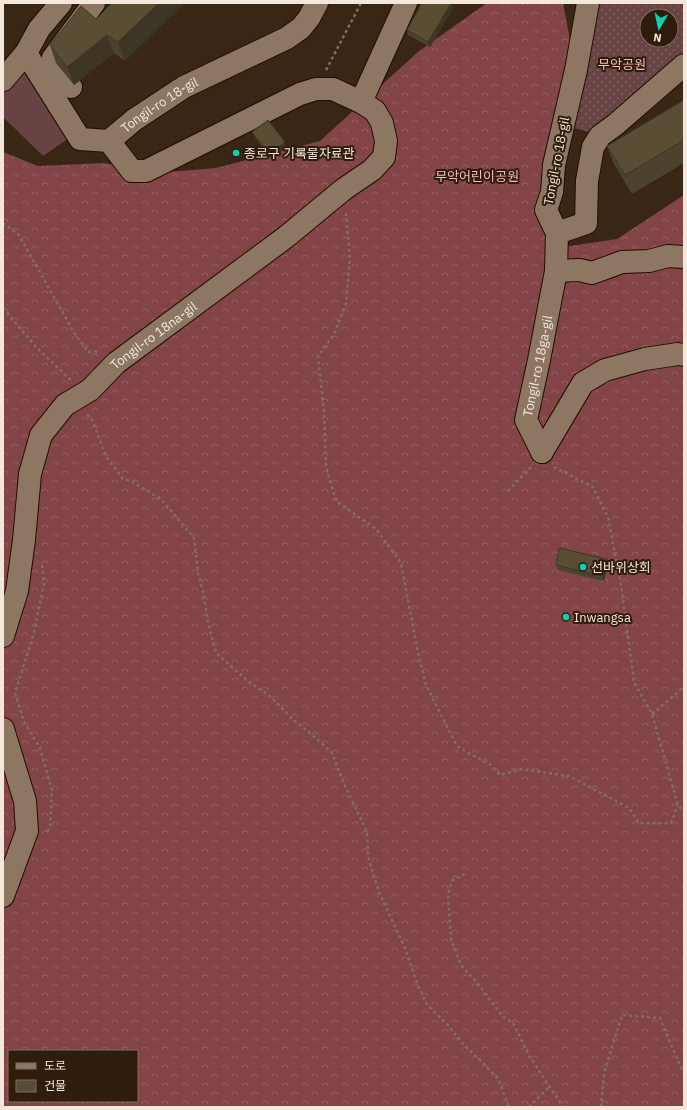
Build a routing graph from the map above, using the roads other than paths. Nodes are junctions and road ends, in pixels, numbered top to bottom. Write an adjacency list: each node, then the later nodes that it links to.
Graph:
1 (61, 3): 6 (street)
2 (94, 3): 9 (street)
3 (317, 3): 11 (street, Tongil-ro 18-gil)
4 (406, 3): 10 (street)
5 (588, 3): 12 (street, Tongil-ro 18-gil)
6 (26, 53): 8 (street); 11 (street, Tongil-ro 18-gil)
7 (684, 65): 12 (street)
8 (3, 80)
9 (71, 87)
10 (361, 102): 11 (street, Tongil-ro 18na-gil); 16 (street, Tongil-ro 18na-gil)
11 (109, 141)
12 (557, 233): 14 (street, Tongil-ro 18ga-gil)
13 (684, 257): 14 (street)
14 (556, 271): 15 (street, Tongil-ro 18ga-gil)
15 (684, 355)
16 (3, 636)
17 (3, 729): 18 (street)
18 (3, 896)

